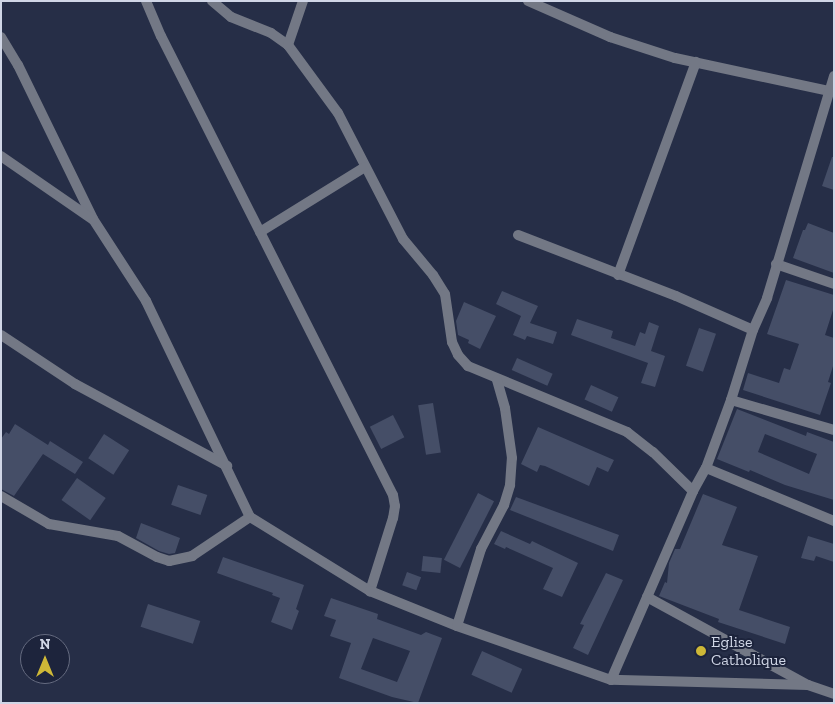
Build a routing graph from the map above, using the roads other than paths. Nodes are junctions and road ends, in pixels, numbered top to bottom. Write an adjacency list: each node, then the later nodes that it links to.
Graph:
1 (146, 1): 13 (street)
2 (212, 1): 6 (street)
3 (303, 1): 6 (street)
4 (528, 1): 7 (street)
5 (1, 36): 12 (street)
6 (288, 45): 11 (street)
7 (696, 62): 9 (street); 16 (street)
8 (834, 76): 9 (street)
9 (829, 91): 15 (street)
10 (1, 156): 12 (street)
11 (365, 167): 13 (street); 20 (street)
12 (92, 219): 23 (street)
13 (260, 232): 29 (street)
14 (518, 235): 16 (street)
15 (776, 264): 17 (street); 18 (street)
16 (618, 275): 18 (street)
17 (834, 284)
18 (753, 330): 21 (street)
19 (1, 335): 23 (street)
20 (497, 380): 25 (street); 31 (street)
21 (731, 400): 22 (street); 24 (street)
22 (834, 430)
23 (227, 466): 27 (street)
24 (706, 468): 25 (street); 28 (street)
25 (693, 491): 30 (street)
26 (1, 496): 27 (street)
27 (250, 516): 29 (street)
28 (834, 521)
29 (370, 591): 31 (street)
30 (647, 597): 32 (street); 33 (street)
31 (457, 626): 32 (street)
32 (612, 680): 33 (street)
33 (808, 685): 34 (street)
34 (834, 694)

